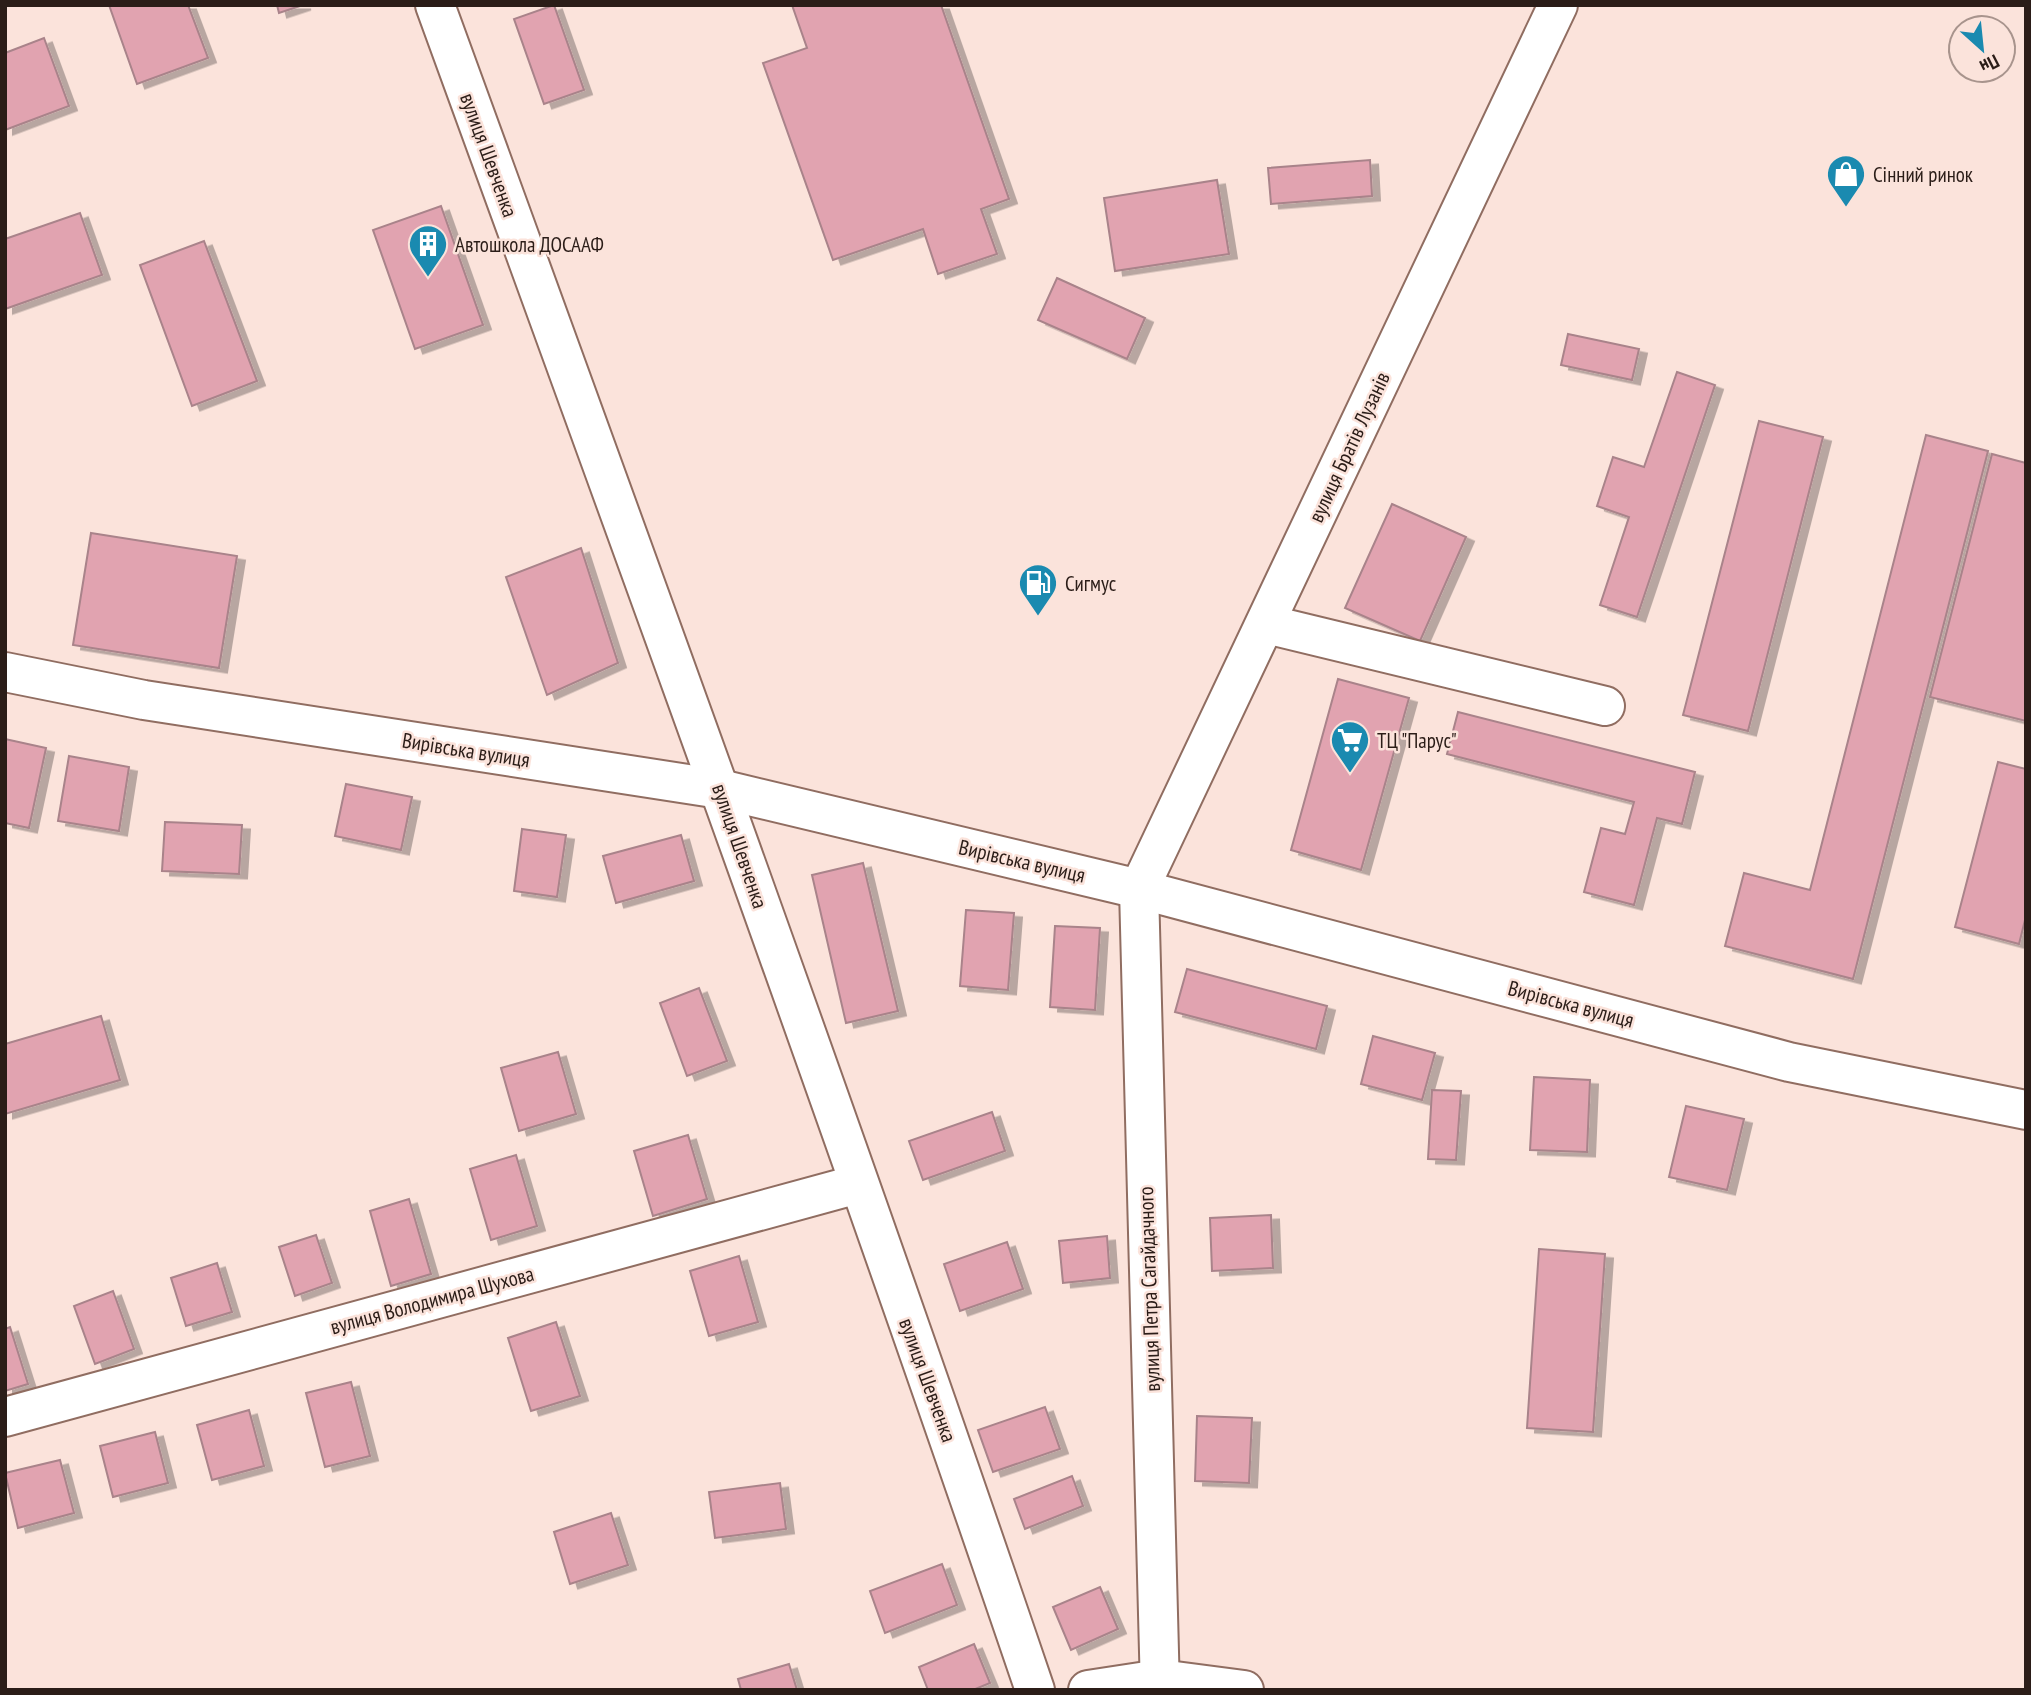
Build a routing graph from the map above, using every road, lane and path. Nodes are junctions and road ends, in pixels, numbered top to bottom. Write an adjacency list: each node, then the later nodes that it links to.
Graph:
1 (435, 5): 6 (street, вулиця Шевченка)
2 (1558, 5): 3 (street, вулиця Братів Лузанів)
3 (1266, 624): 5 (street); 7 (street, вулиця Братів Лузанів)
4 (5, 672): 6 (street, Вирівська вулиця)
5 (1605, 705)
6 (720, 789): 7 (street, Вирівська вулиця); 9 (street, вулиця Шевченка)
7 (1139, 889): 8 (street, Вирівська вулиця); 11 (street, вулиця Петра Сагайдачного)
8 (2026, 1111)
9 (858, 1184): 10 (street, вулиця Володимира Шухова); 12 (street, вулиця Шевченка)
10 (5, 1417)
11 (1160, 1684): 13 (street); 14 (street)
12 (1035, 1690)
13 (1088, 1690)
14 (1244, 1690)

